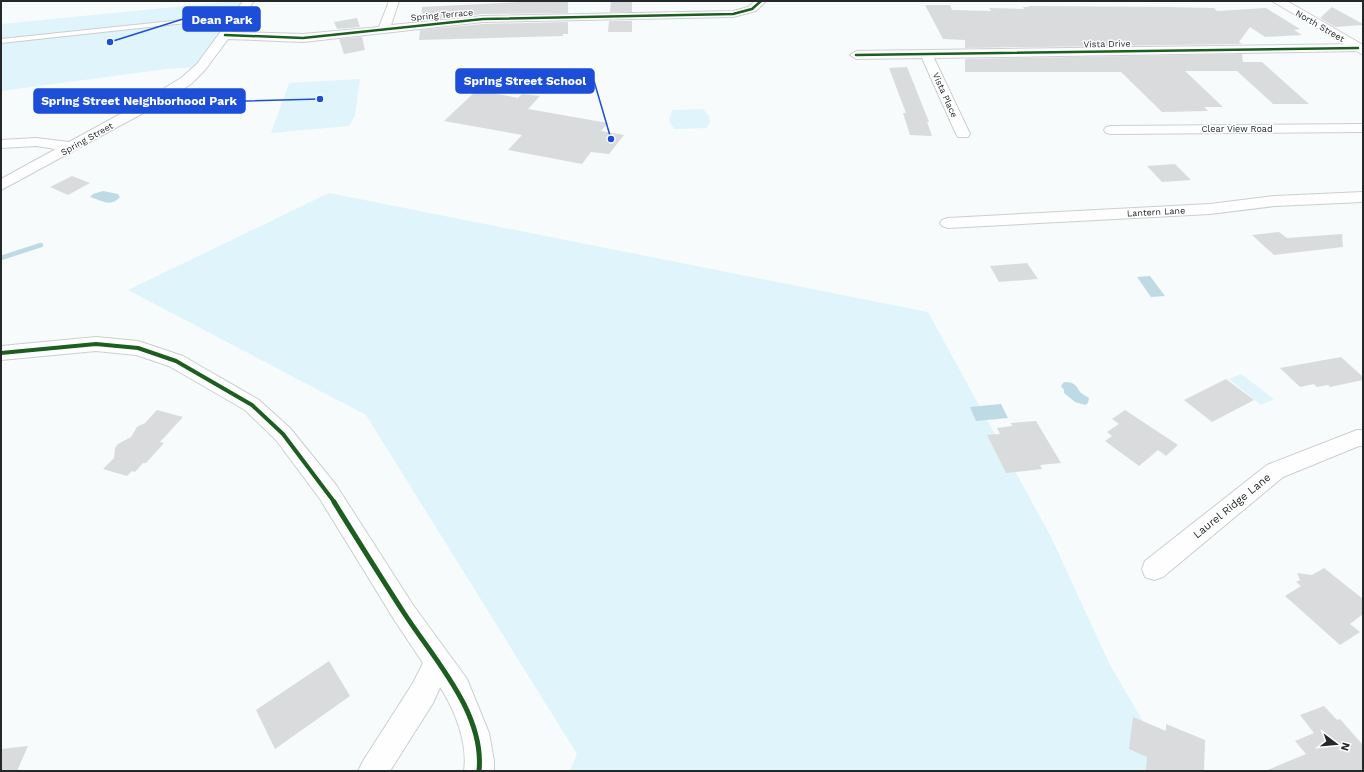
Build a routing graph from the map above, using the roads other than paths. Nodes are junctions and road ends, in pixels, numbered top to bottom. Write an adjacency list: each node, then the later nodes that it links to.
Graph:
1 (249, 1): 5 (street, Spring Street)
2 (394, 1): 6 (street)
3 (761, 1): 6 (street, Spring Terrace)
4 (1278, 1): 9 (street, North Street)
5 (239, 16): 7 (street, Spring Street); 8 (lane)
6 (384, 30): 7 (street, Spring Terrace)
7 (225, 35): 16 (street, Spring Street)
8 (1, 41)
9 (1361, 50): 11 (street, Vista Drive)
10 (856, 55): 11 (street, Vista Drive)
11 (928, 55): 14 (street, Vista Place)
12 (1363, 128): 13 (street, Clear View Road)
13 (1111, 130)
14 (963, 134)
15 (1, 144): 16 (street)
16 (71, 148): 17 (street, Spring Street)
17 (1, 185)
18 (1363, 197): 19 (street, Lantern Lane)
19 (948, 223)
20 (1, 353): 23 (street)
21 (1363, 438): 22 (street, Laurel Ridge Lane)
22 (1154, 569)
23 (438, 661): 24 (street); 25 (street)
24 (373, 771)
25 (479, 771)

